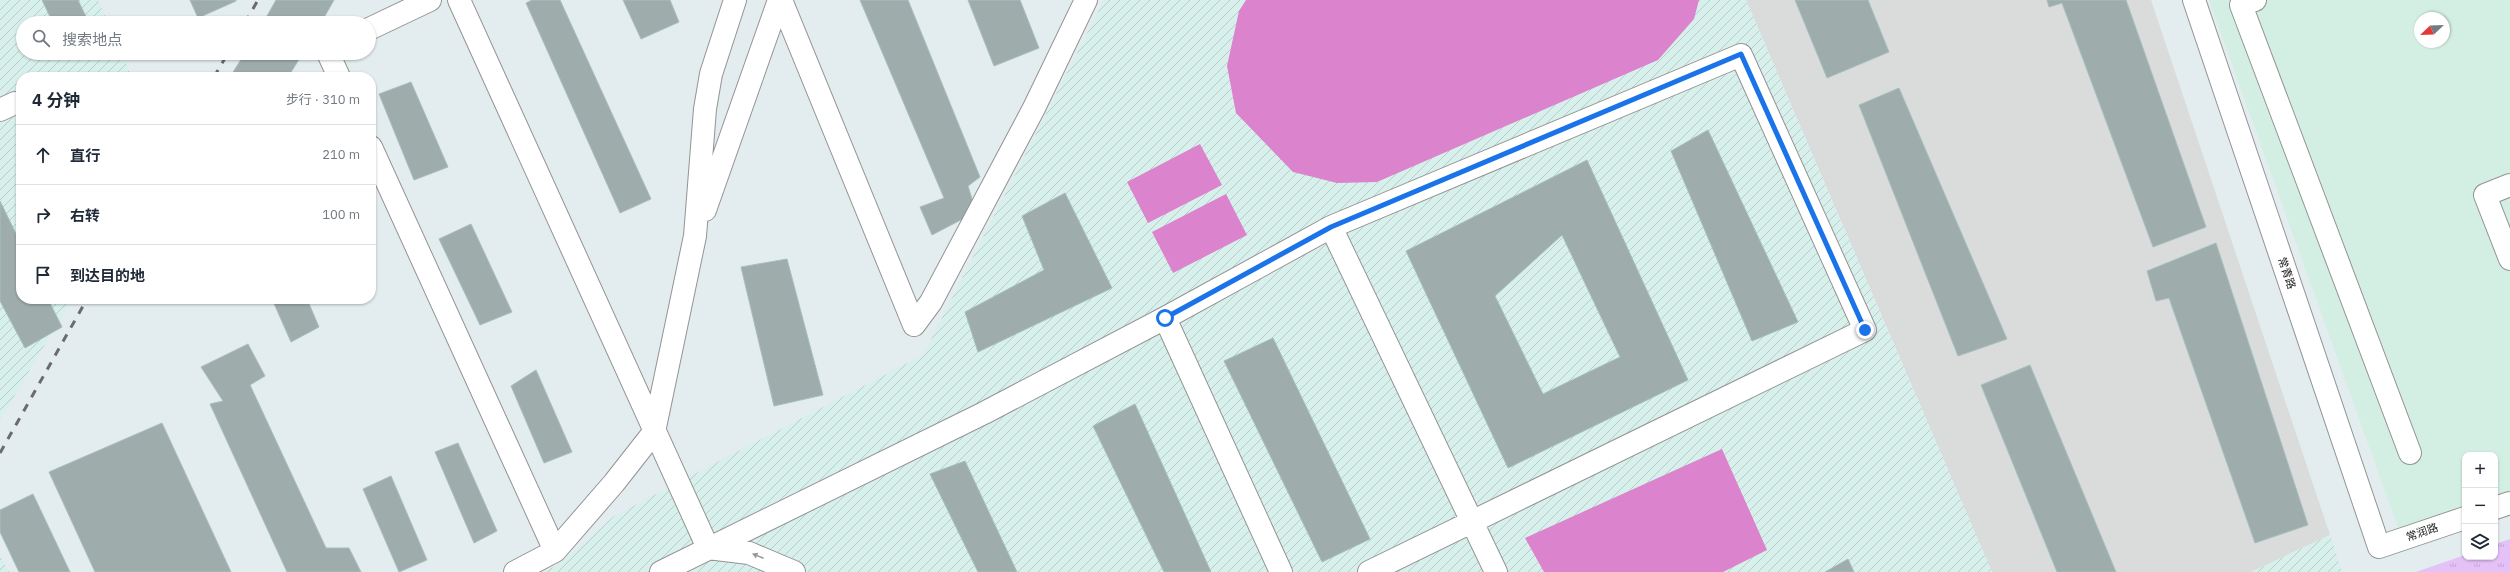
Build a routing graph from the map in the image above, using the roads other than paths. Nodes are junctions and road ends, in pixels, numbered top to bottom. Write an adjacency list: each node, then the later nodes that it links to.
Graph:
1 (430, 0): 8 (street)
2 (459, 0): 17 (street)
3 (735, 0): 14 (street)
4 (780, 0): 5 (street); 14 (street)
5 (1086, 0)
6 (2194, 0): 23 (street, 常青路)
7 (2255, 0): 18 (street)
8 (376, 26)
9 (331, 60): 10 (street)
10 (337, 72)
11 (376, 158): 25 (street)
12 (2510, 185): 15 (street)
13 (1331, 227): 16 (street); 22 (street); 22 (street)
14 (695, 236): 17 (street)
15 (2510, 259)
16 (1165, 318): 24 (street); 30 (street)
17 (654, 432): 24 (street); 25 (street)
18 (2410, 453)
19 (2510, 503): 20 (street)
20 (2498, 507)
21 (2462, 519): 23 (street, 常润路)
22 (1472, 522): 31 (street); 32 (street)
23 (2380, 547)
24 (708, 548): 27 (street); 28 (street); 29 (street, one-way to 24)
25 (555, 551): 26 (street)
26 (515, 572)
27 (661, 572)
28 (695, 572)
29 (794, 572)
30 (1281, 572)
31 (1369, 572)
32 (1496, 572)

